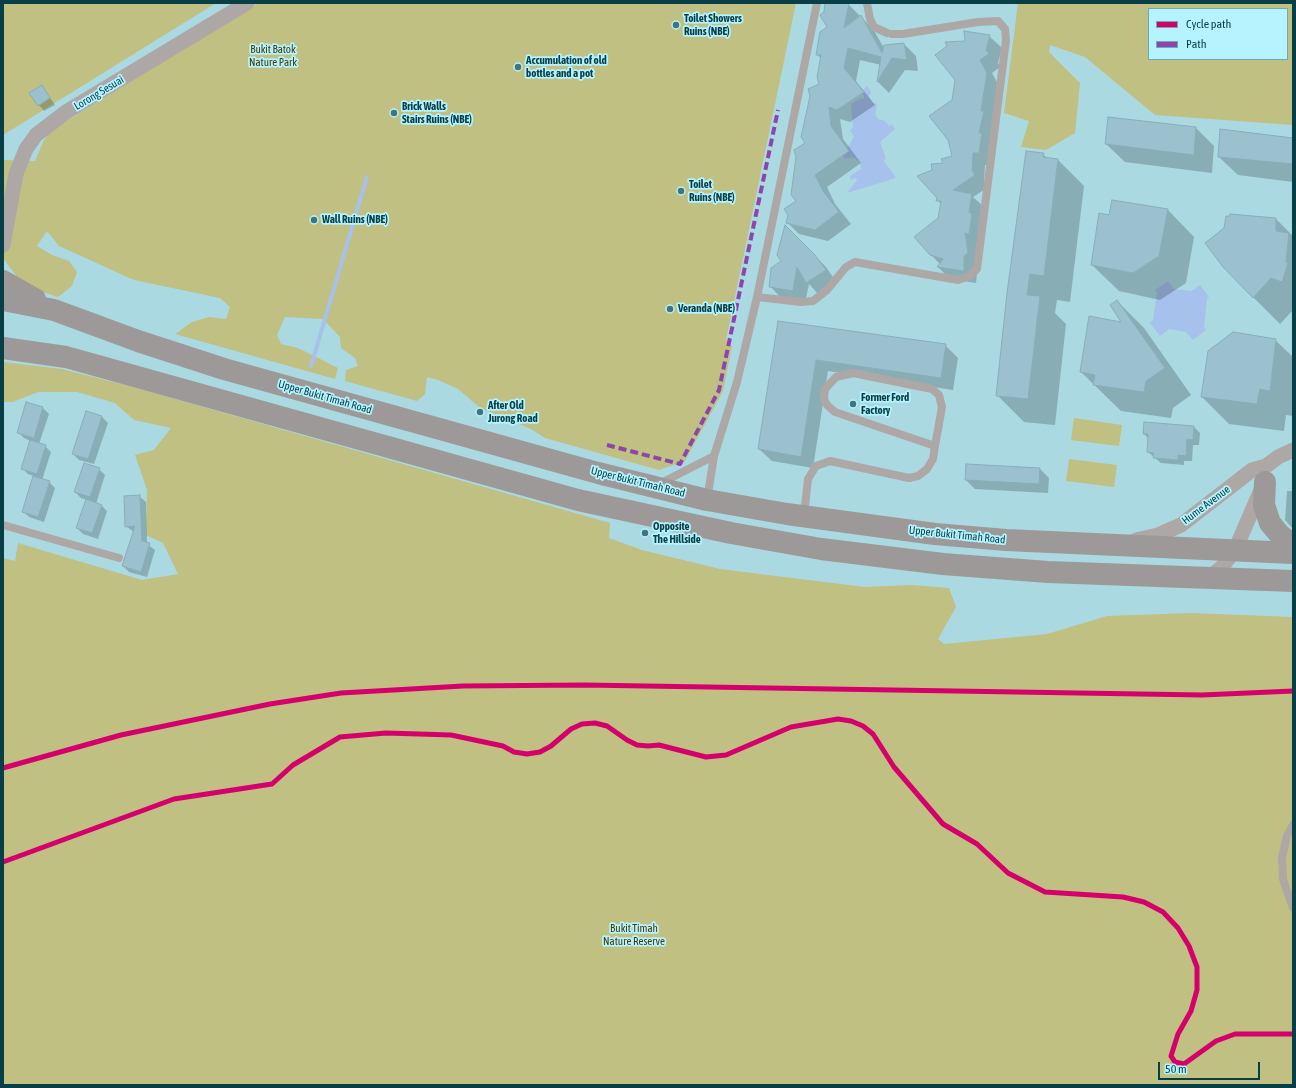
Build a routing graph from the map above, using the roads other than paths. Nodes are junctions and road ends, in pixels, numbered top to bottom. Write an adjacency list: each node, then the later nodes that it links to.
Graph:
1 (247, 3): 4 (street, Lorong Sesuai)
2 (818, 3): 7 (lane)
3 (867, 3): 7 (lane)
4 (4, 226): 5 (street, Lorong Sesuai)
5 (3, 245)
6 (3, 281): 9 (highway)
7 (757, 297): 15 (lane)
8 (3, 300): 9 (highway, Upper Bukit Timah Road)
9 (54, 310): 11 (highway, Upper Bukit Timah Road)
10 (3, 348): 13 (highway)
11 (383, 413): 13 (highway); 17 (highway, Upper Bukit Timah Road)
12 (935, 446): 12 (lane); 19 (lane)
13 (395, 449): 24 (highway)
14 (1293, 450): 16 (street, Hume Avenue)
15 (714, 456): 17 (lane); 18 (lane)
16 (1265, 474): 22 (street, Hume Avenue); 23 (highway); 25 (street)
17 (655, 487): 18 (highway, Upper Bukit Timah Road)
18 (707, 500): 19 (highway, Upper Bukit Timah Road)
19 (795, 515): 21 (highway, Upper Bukit Timah Road); 24 (highway)
20 (3, 525): 27 (lane)
21 (1006, 540): 22 (highway, Upper Bukit Timah Road); 28 (highway)
22 (1120, 545): 25 (highway, Upper Bukit Timah Road)
23 (1293, 545)
24 (821, 549): 28 (highway)
25 (1234, 550): 26 (highway, Upper Bukit Timah Road); 29 (street)
26 (1293, 553)
27 (119, 558)
28 (1048, 572): 29 (highway)
29 (1210, 577): 30 (highway)
30 (1293, 581)
31 (1293, 825): 32 (lane)
32 (1293, 908)

